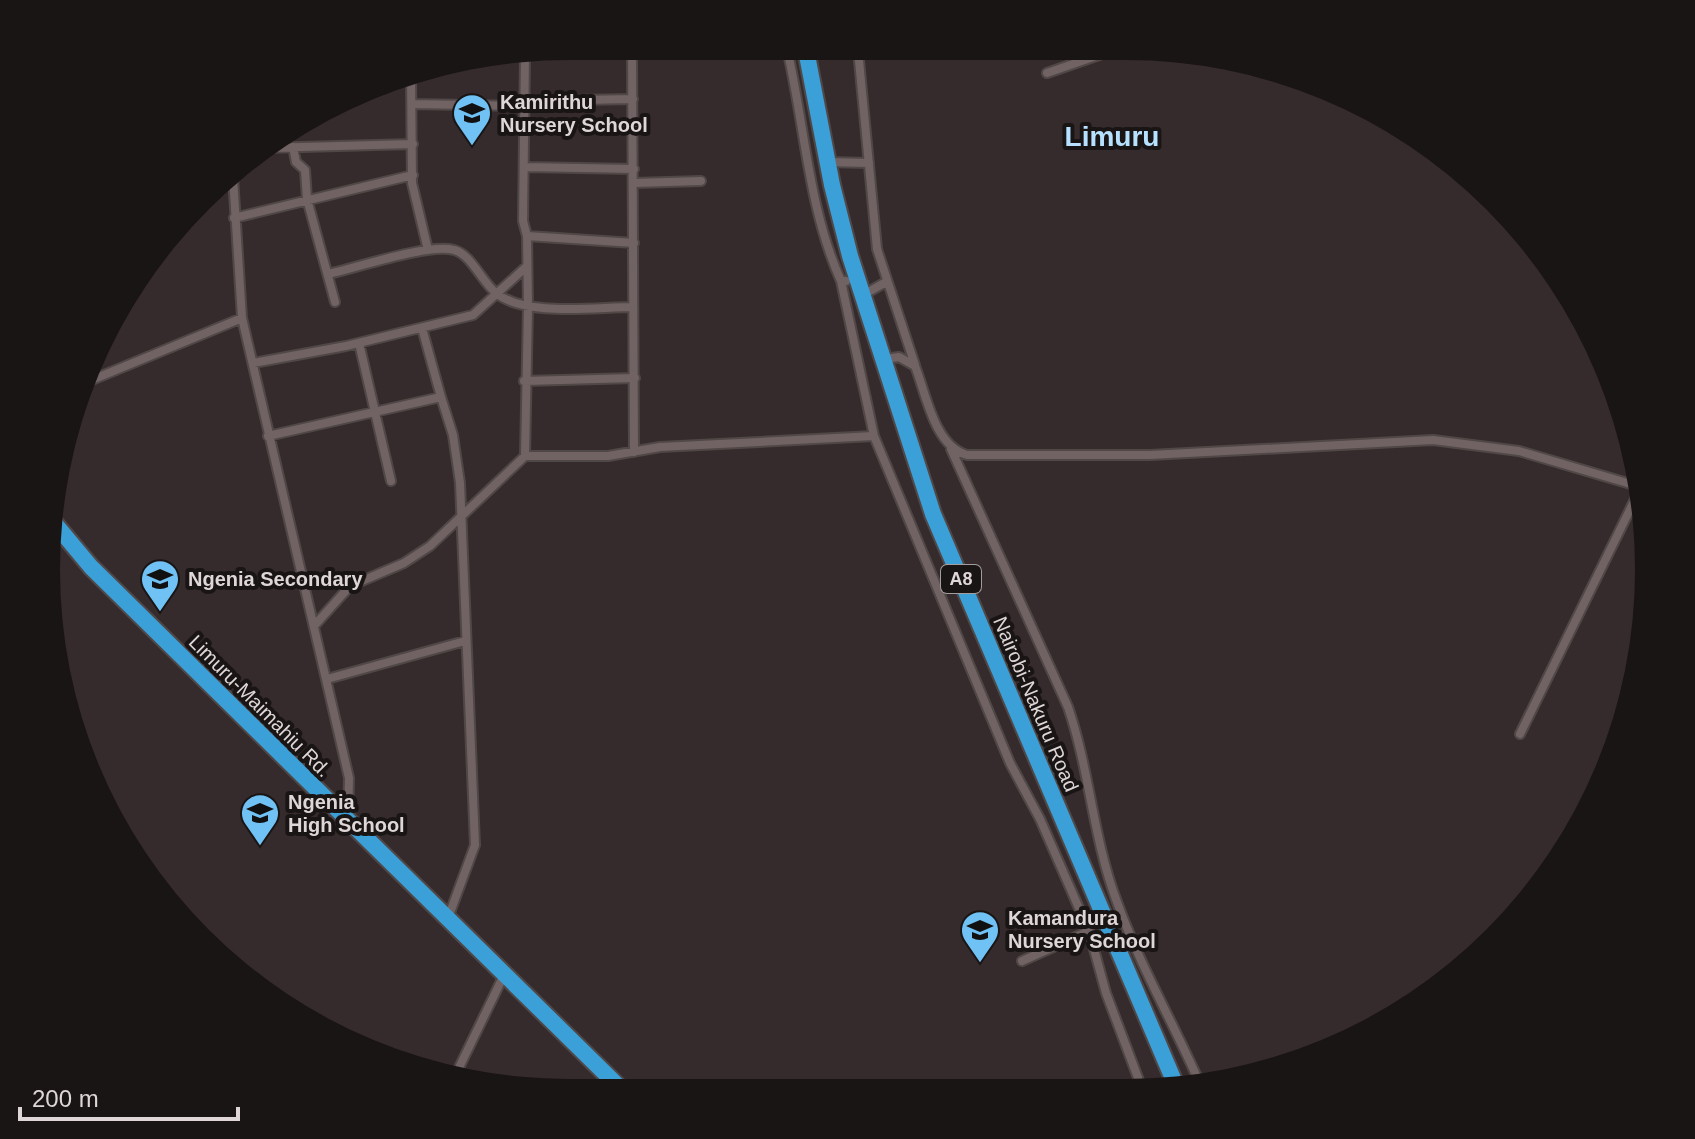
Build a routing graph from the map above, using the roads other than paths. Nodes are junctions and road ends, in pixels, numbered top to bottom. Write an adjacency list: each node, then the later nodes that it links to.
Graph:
1 (632, 60): 9 (street)
2 (789, 60): 30 (street)
3 (808, 60): 15 (highway, Nairobi-Nakuru Road / A8)
4 (859, 60): 16 (street)
5 (1085, 60): 7 (street)
6 (525, 62): 10 (street)
7 (1047, 73)
8 (411, 85): 11 (street)
9 (633, 99): 10 (street); 18 (street)
10 (524, 103): 11 (street); 17 (street)
11 (412, 104): 12 (street)
12 (413, 144): 14 (street); 19 (street)
13 (285, 146): 14 (street)
14 (293, 147): 23 (street)
15 (827, 162): 16 (street); 32 (highway, Nairobi-Nakuru Road / A8)
16 (869, 163): 31 (street)
17 (525, 167): 18 (street); 25 (street)
18 (634, 169): 21 (street)
19 (413, 175): 23 (street); 27 (street)
20 (701, 181): 21 (street)
21 (634, 183): 26 (street)
22 (233, 187): 24 (street)
23 (307, 199): 24 (street); 29 (street)
24 (234, 218): 37 (street)
25 (527, 236): 26 (street); 28 (street)
26 (634, 243): 36 (street)
27 (428, 250): 29 (street); 33 (street)
28 (526, 267): 33 (street); 35 (street)
29 (328, 274): 34 (street)
30 (841, 281): 32 (street); 49 (street)
31 (886, 282): 32 (street); 42 (street)
32 (860, 288): 40 (highway, Nairobi-Nakuru Road / A8)
33 (498, 295): 35 (street); 38 (street)
34 (335, 302)
35 (528, 307): 36 (street); 45 (street)
36 (633, 307): 44 (street)
37 (242, 318): 41 (street); 43 (street)
38 (422, 328): 39 (street); 46 (street)
39 (359, 343): 41 (street); 47 (street)
40 (883, 359): 42 (street); 63 (highway, Nairobi-Nakuru Road / A8)
41 (253, 363): 48 (street)
42 (915, 366): 50 (street)
43 (98, 377)
44 (635, 378): 45 (street); 51 (street)
45 (524, 381): 52 (street)
46 (441, 397): 47 (street); 56 (street)
47 (375, 413): 48 (street); 53 (street)
48 (268, 436): 58 (street)
49 (874, 436): 51 (street); 65 (street)
50 (950, 444): 54 (street); 63 (street)
51 (634, 452): 52 (street)
52 (525, 456): 56 (street)
53 (391, 481)
54 (1627, 483)
55 (1631, 507): 61 (street)
56 (462, 515): 58 (street); 59 (street)
57 (61, 531): 62 (highway, Limuru-Maimahiu Rd.)
58 (314, 626): 60 (street)
59 (465, 641): 60 (street); 64 (street)
60 (327, 679): 62 (street)
61 (1520, 734)
62 (347, 820): 64 (highway, Limuru-Maimahiu Rd.)
63 (1109, 906): 69 (street); 70 (highway, Nairobi-Nakuru Road / A8)
64 (448, 918): 67 (highway, Limuru-Maimahiu Rd.)
65 (1089, 931): 66 (street); 72 (street)
66 (1022, 961)
67 (504, 974): 68 (street); 71 (highway, Limuru-Maimahiu Rd.)
68 (459, 1067)
69 (1195, 1074)
70 (1173, 1077)
71 (611, 1079)
72 (1138, 1079)

